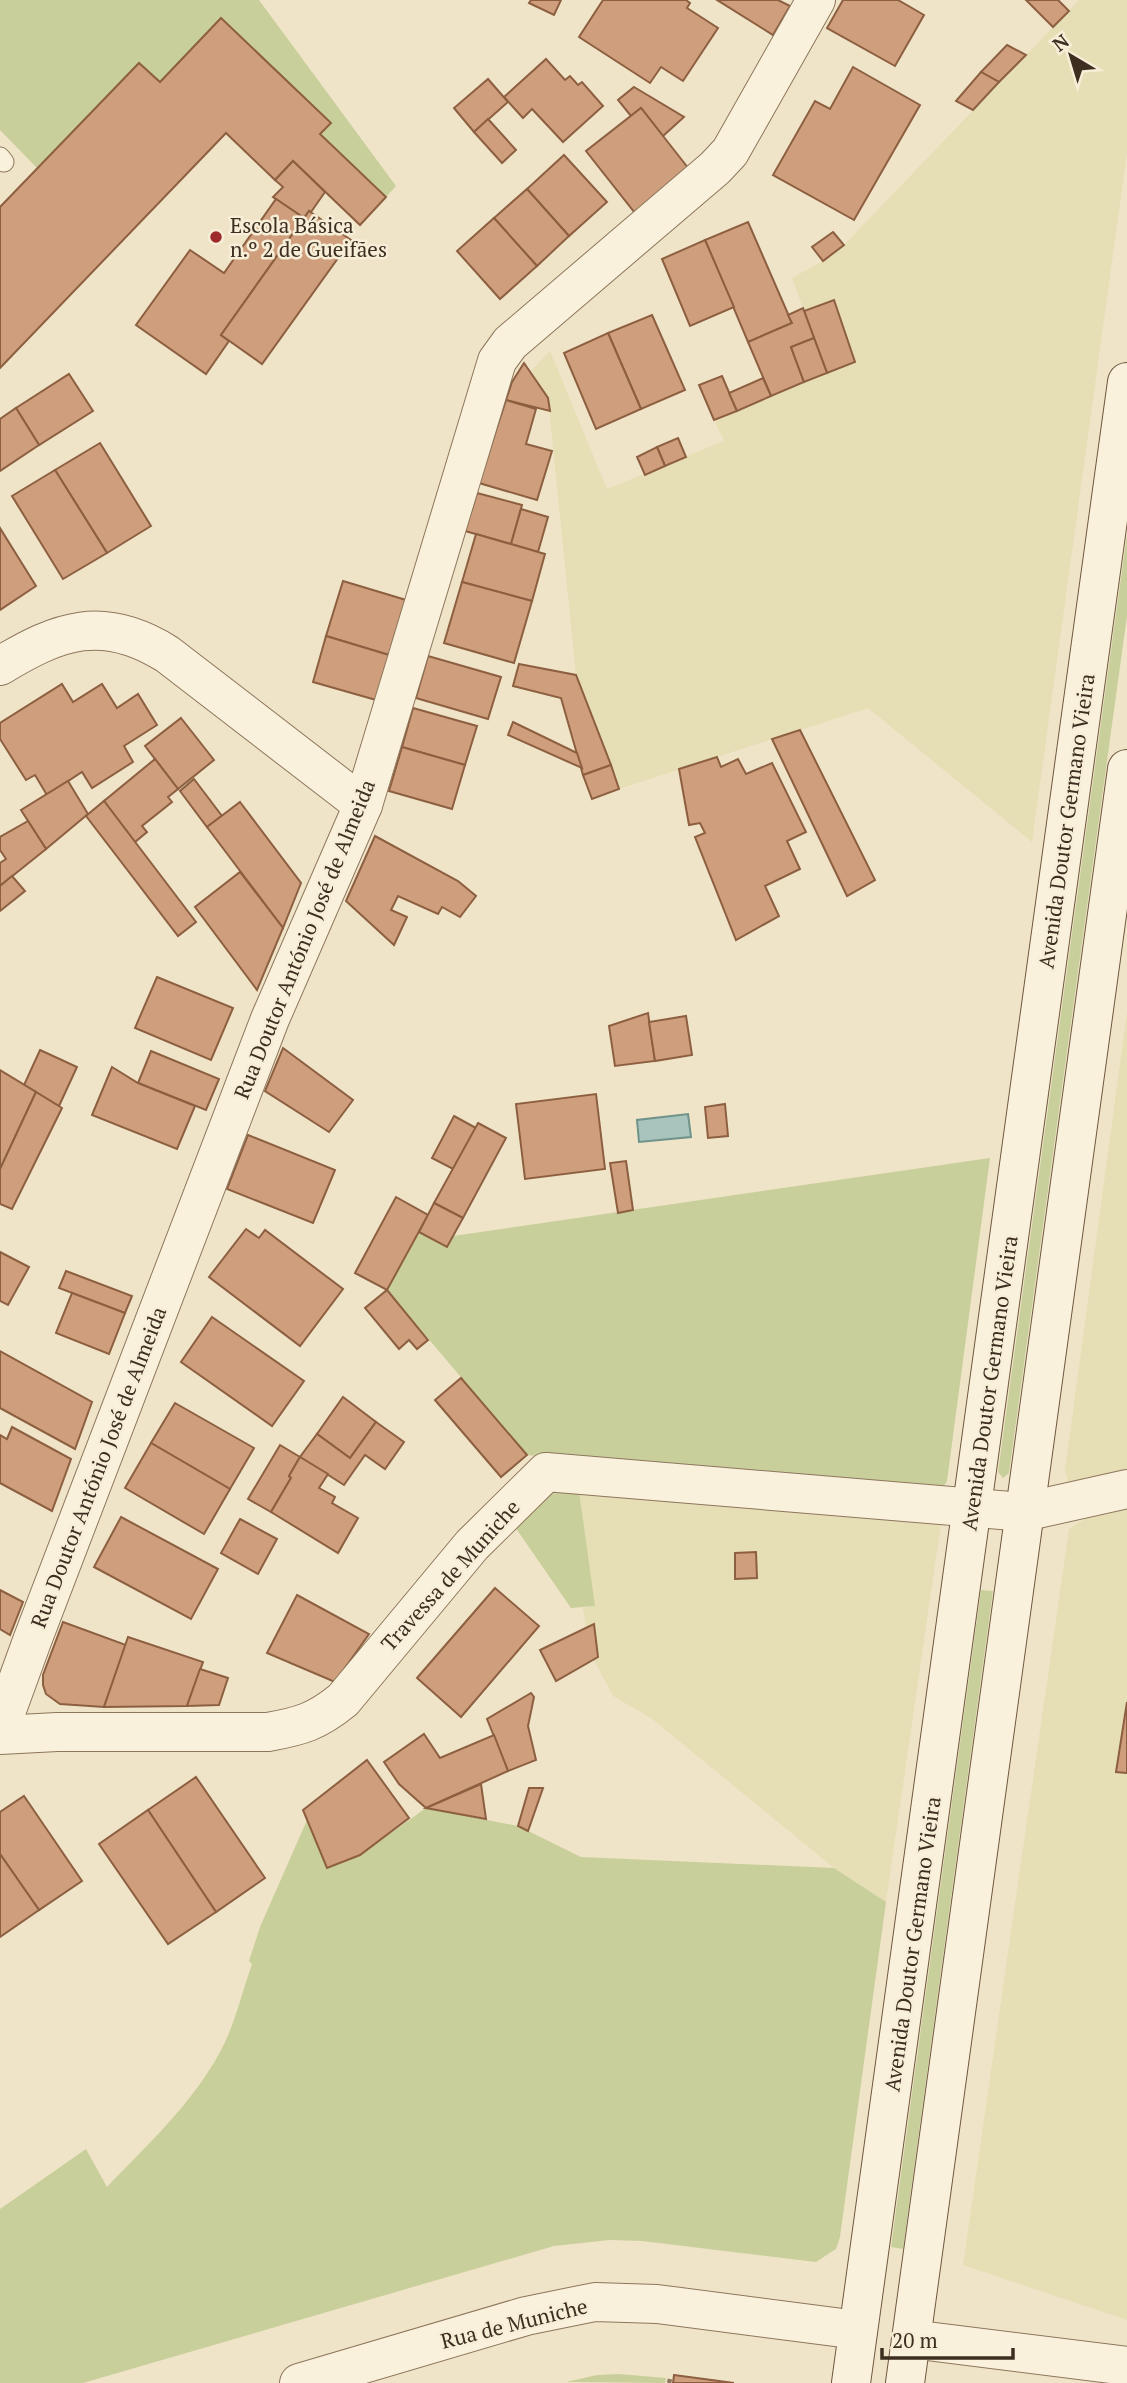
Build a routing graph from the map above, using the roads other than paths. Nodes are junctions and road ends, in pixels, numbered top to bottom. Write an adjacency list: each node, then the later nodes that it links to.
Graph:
1 (816, 0): 5 (street, Rua Doutor António José de Almeida)
2 (1127, 382): 7 (street, Avenida Doutor Germano Vieira)
3 (0, 666): 5 (street)
4 (1127, 769): 8 (street)
5 (363, 805): 9 (street, Rua Doutor António José de Almeida)
6 (1127, 1489): 8 (street, Travessa de Muniche)
7 (972, 1508): 8 (street, Travessa de Muniche); 10 (street, Travessa de Muniche); 11 (street, Avenida Doutor Germano Vieira)
8 (1024, 1512): 12 (street)
9 (0, 1729)
10 (0, 1735)
11 (858, 2330): 12 (street, Rua de Muniche); 14 (street, Rua de Muniche); 15 (street, Avenida Doutor Germano Vieira)
12 (911, 2339): 13 (street, Rua de Muniche); 16 (street)
13 (1127, 2366)
14 (299, 2383)
15 (851, 2383)
16 (905, 2383)

